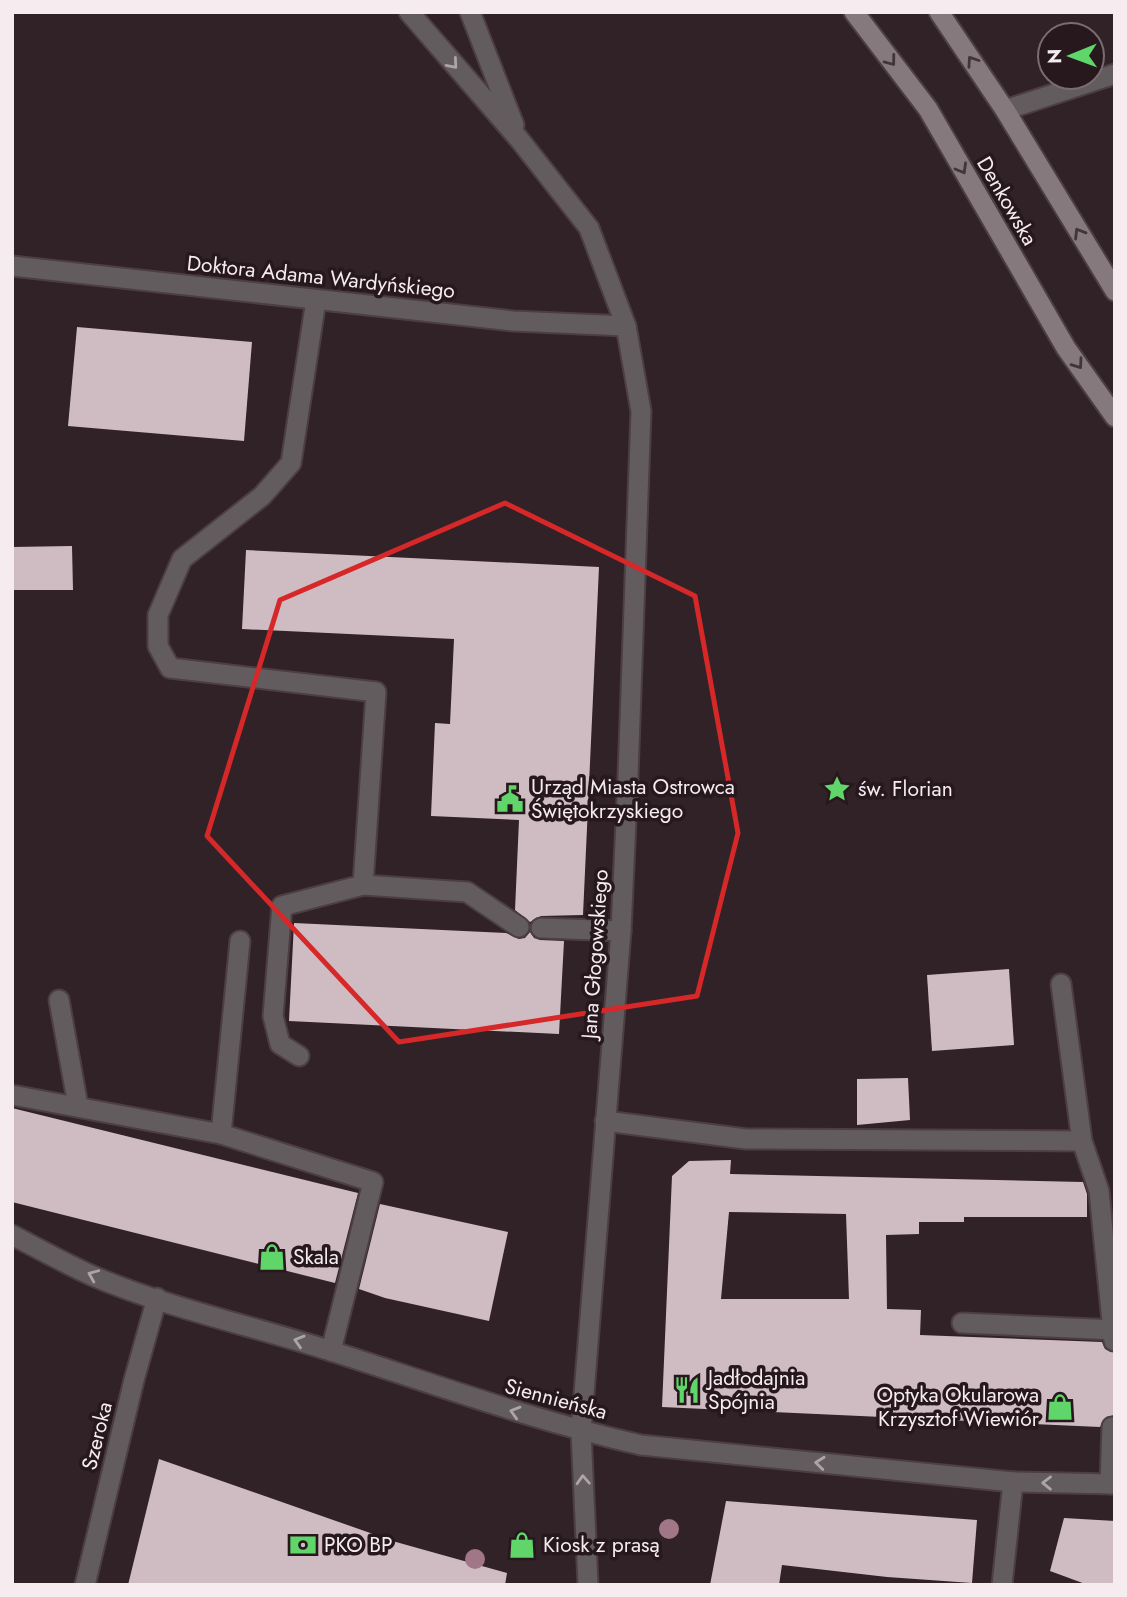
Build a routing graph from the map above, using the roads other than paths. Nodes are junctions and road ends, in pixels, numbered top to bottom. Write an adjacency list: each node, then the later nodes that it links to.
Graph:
1 (409, 12): 7 (street, one-way to 7)
2 (470, 12): 7 (street)
3 (854, 12): 12 (main road, Denkowska, one-way to 12)
4 (939, 12): 6 (main road, one-way to 4)
5 (1115, 74): 6 (street)
6 (1005, 110): 9 (main road, one-way to 6)
7 (519, 139): 11 (street, Jana Głogowskiego)
8 (12, 267): 10 (street, Doktora Adama Wardyńskiego)
9 (1115, 291)
10 (316, 300): 11 (street, Doktora Adama Wardyńskiego); 13 (street)
11 (626, 326): 16 (street, Jana Głogowskiego)
12 (1115, 417)
13 (363, 885): 14 (street); 20 (street)
14 (519, 927)
15 (541, 928): 16 (street)
16 (621, 931): 23 (street, Jana Głogowskiego)
17 (240, 941): 24 (street)
18 (1061, 984): 25 (street)
19 (59, 1000): 22 (street)
20 (299, 1056)
21 (12, 1095): 22 (street)
22 (78, 1106): 24 (street)
23 (605, 1121): 25 (street); 32 (street, Jana Głogowskiego)
24 (221, 1134): 30 (street)
25 (1082, 1141): 29 (street)
26 (12, 1236): 27 (street, Siennieńska, one-way to 26)
27 (157, 1298): 30 (street, Siennieńska, one-way to 27); 35 (street, Szeroka)
28 (962, 1323): 29 (street)
29 (1114, 1333)
30 (331, 1351): 32 (street, Siennieńska, one-way to 30)
31 (1112, 1427): 34 (street)
32 (581, 1431): 33 (street, Siennieńska, one-way to 32); 36 (street, Jana Głogowskiego, one-way to 32)
33 (1013, 1482): 34 (street, Siennieńska, one-way to 33); 37 (street)
34 (1113, 1484)
35 (85, 1585)
36 (588, 1585)
37 (1002, 1585)

